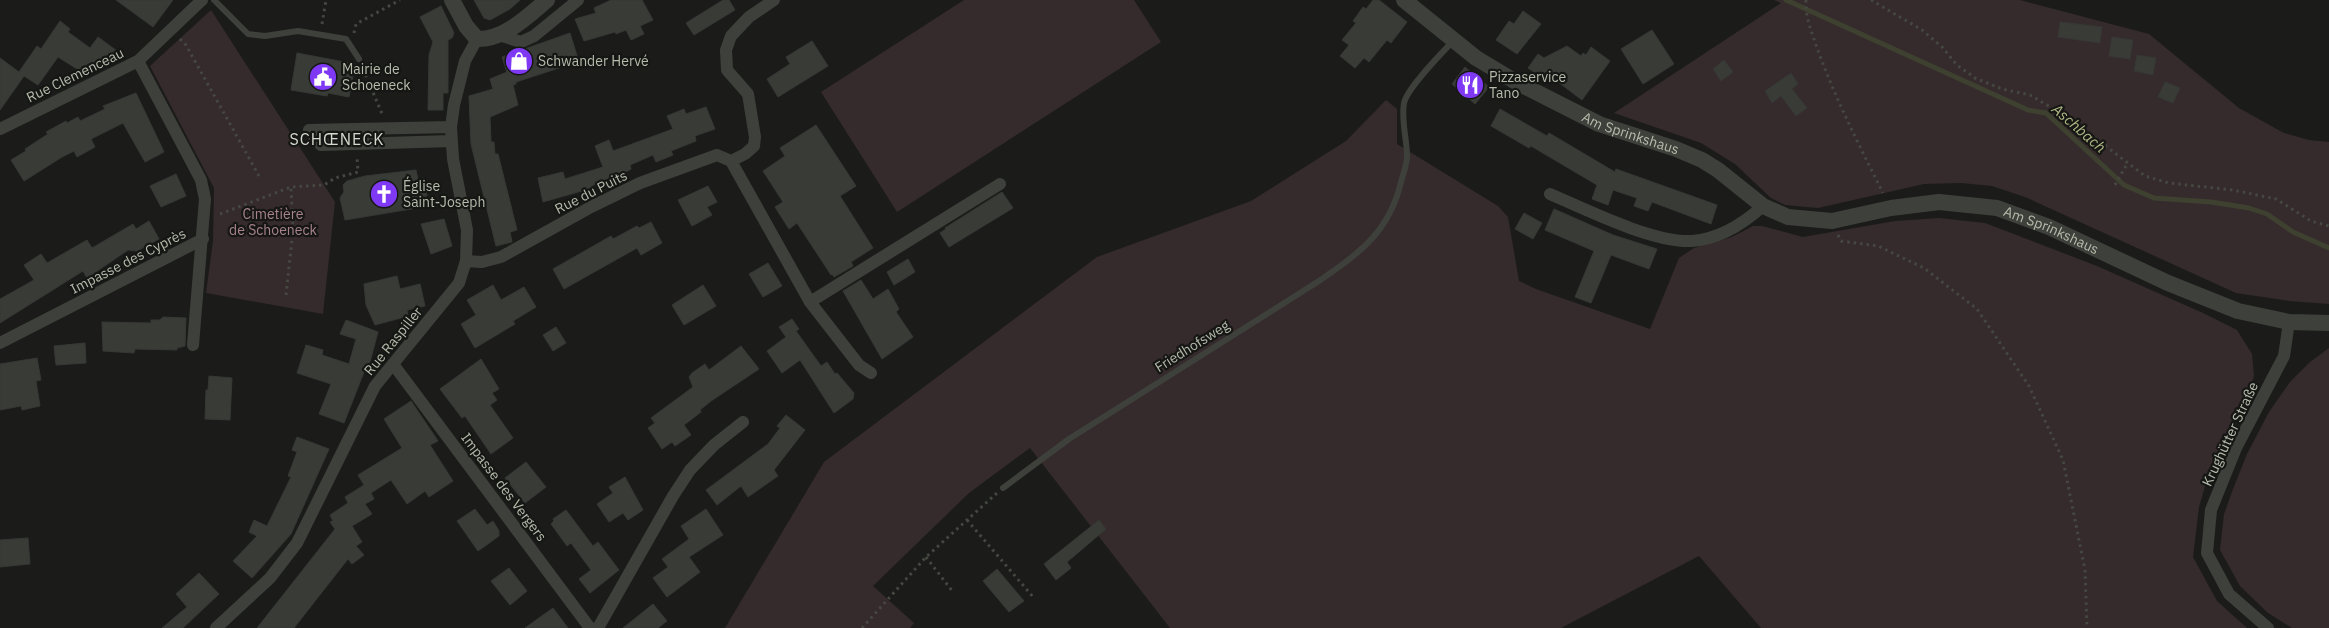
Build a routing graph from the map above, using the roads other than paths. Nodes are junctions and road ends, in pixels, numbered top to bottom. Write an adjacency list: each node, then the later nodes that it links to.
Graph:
1 (202, 0): 12 (street, Rue Clemenceau)
2 (214, 0): 11 (lane)
3 (452, 0): 9 (street)
4 (547, 0): 8 (street)
5 (578, 0): 8 (street)
6 (774, 0): 16 (street)
7 (1404, 0): 10 (street, Am Sprinkshaus)
8 (499, 35): 9 (street)
9 (477, 39): 13 (street, Rue Raspiller)
10 (1453, 41): 19 (street, Am Sprinkshaus); 30 (lane, Friedhofsweg)
11 (359, 59)
12 (138, 61): 14 (street, Rue Clemenceau); 20 (street, Impasse des Cyprès)
13 (451, 127): 15 (street, Rue Raspiller); 15 (street)
14 (0, 129)
15 (451, 141): 21 (street, Rue Raspiller)
16 (731, 161): 21 (street, Rue du Puits); 22 (street)
17 (1000, 184): 22 (street)
18 (1550, 194): 19 (street)
19 (1763, 206): 23 (street, Am Sprinkshaus)
20 (203, 239): 25 (street, Impasse des Cyprès); 26 (street)
21 (466, 261): 27 (street, Rue Raspiller)
22 (810, 302): 28 (street)
23 (2289, 322): 24 (street, Am Sprinkshaus); 34 (street, Krughütter Straße)
24 (2329, 323)
25 (0, 343)
26 (193, 345)
27 (394, 364): 31 (street, Rue Raspiller); 32 (street, Impasse des Vergers)
28 (872, 373)
29 (742, 422): 33 (street)
30 (1003, 488)
31 (216, 628)
32 (590, 628)
33 (598, 628)
34 (2268, 628)

